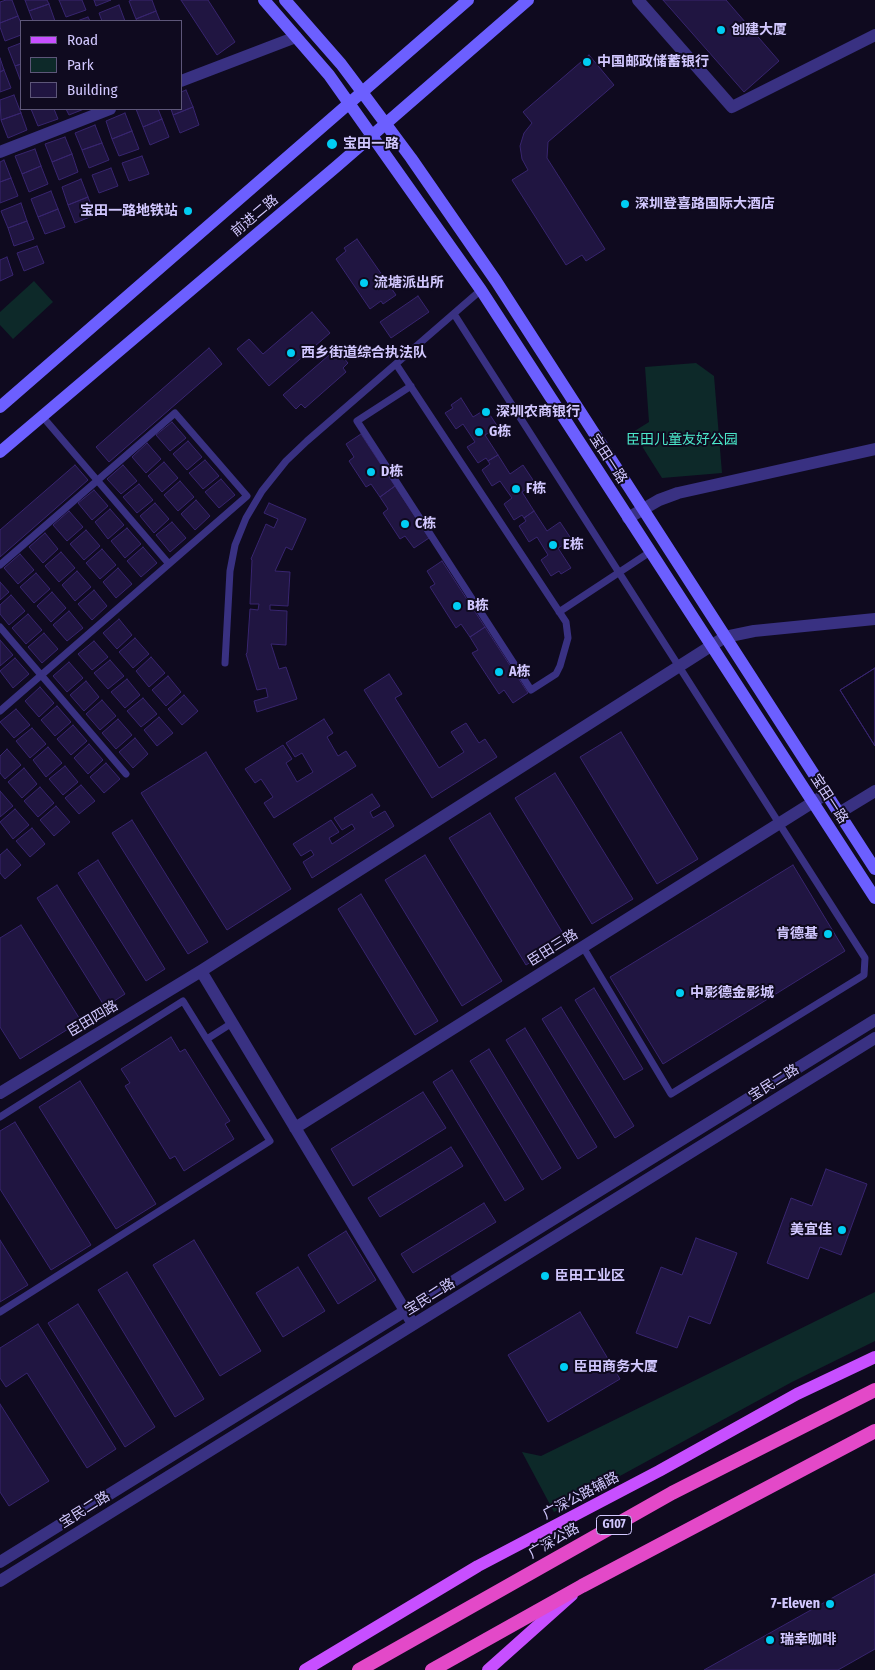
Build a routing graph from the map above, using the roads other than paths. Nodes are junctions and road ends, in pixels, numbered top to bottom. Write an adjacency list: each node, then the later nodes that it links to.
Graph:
1 (264, 0): 7 (main road, 宝田一路)
2 (286, 0): 9 (main road, 宝田一路)
3 (468, 0): 9 (main road, 前进二路)
4 (528, 0): 12 (main road, 前进二路)
5 (638, 0): 6 (street)
6 (875, 35)
7 (296, 37): 8 (street); 10 (main road, 宝田一路)
8 (182, 81)
9 (362, 92): 10 (main road, 前进二路); 12 (main road, 宝田一路)
10 (350, 103): 13 (main road, 宝田一路); 19 (main road, 前进二路)
11 (107, 110): 14 (street)
12 (386, 124): 13 (main road, 前进二路); 24 (main road, 宝田一路)
13 (372, 136): 15 (main road, 宝田一路); 20 (main road, 前进二路)
14 (0, 152)
15 (481, 290): 16 (lane); 25 (main road, 宝田一路)
16 (454, 314): 17 (lane); 29 (lane)
17 (396, 364): 18 (lane); 35 (lane)
18 (411, 386): 30 (lane); 30 (lane)
19 (0, 408)
20 (42, 416): 22 (main road, 前进二路); 23 (lane)
21 (875, 450): 24 (street)
22 (0, 452)
23 (97, 480): 27 (lane); 27 (lane); 28 (lane)
24 (643, 509): 25 (street); 33 (main road, 宝田一路)
25 (628, 518): 26 (main road, 宝田一路)
26 (650, 552): 29 (lane); 34 (main road, 宝田一路)
27 (169, 564): 37 (lane)
28 (0, 565)
29 (619, 573): 30 (lane); 36 (lane)
30 (559, 612)
31 (875, 619): 33 (street)
32 (0, 627): 37 (lane)
33 (725, 637): 34 (street, 臣田四路); 41 (main road, 宝田一路)
34 (711, 646): 36 (street, 臣田四路); 42 (main road, 宝田一路)
35 (225, 663)
36 (679, 666): 44 (lane); 48 (street, 臣田四路)
37 (41, 675): 38 (lane); 39 (lane)
38 (0, 711)
39 (126, 774)
40 (875, 791): 43 (street)
41 (826, 794): 42 (street, 臣田三路); 43 (main road, 宝田一路)
42 (813, 802): 44 (street, 臣田三路); 46 (main road, 宝田一路)
43 (839, 814): 45 (main road, 宝田一路)
44 (779, 824): 47 (street, 臣田三路); 47 (lane)
45 (875, 869)
46 (875, 898)
47 (583, 947): 57 (street, 臣田三路)
48 (201, 971): 50 (street); 55 (street, 臣田四路)
49 (875, 1020): 53 (street, 宝民二路)
50 (232, 1023): 52 (lane); 57 (street)
51 (875, 1038): 54 (street, 宝民二路)
52 (207, 1040): 56 (lane); 59 (lane)
53 (810, 1061): 54 (street); 58 (street, 宝民二路)
54 (818, 1074): 60 (street, 宝民二路)
55 (0, 1093)
56 (0, 1117)
57 (295, 1128): 58 (street)
58 (406, 1311): 60 (street); 64 (street, 宝民二路)
59 (0, 1312)
60 (414, 1324): 65 (street, 宝民二路)
61 (875, 1357): 67 (main road, 广深公路辅路)
62 (875, 1390): 68 (highway, 广深公路 / G107)
63 (875, 1431): 66 (highway)
64 (0, 1562)
65 (0, 1580)
66 (582, 1586): 69 (highway); 70 (main road)
67 (305, 1670)
68 (359, 1670)
69 (432, 1670)
70 (488, 1670)

